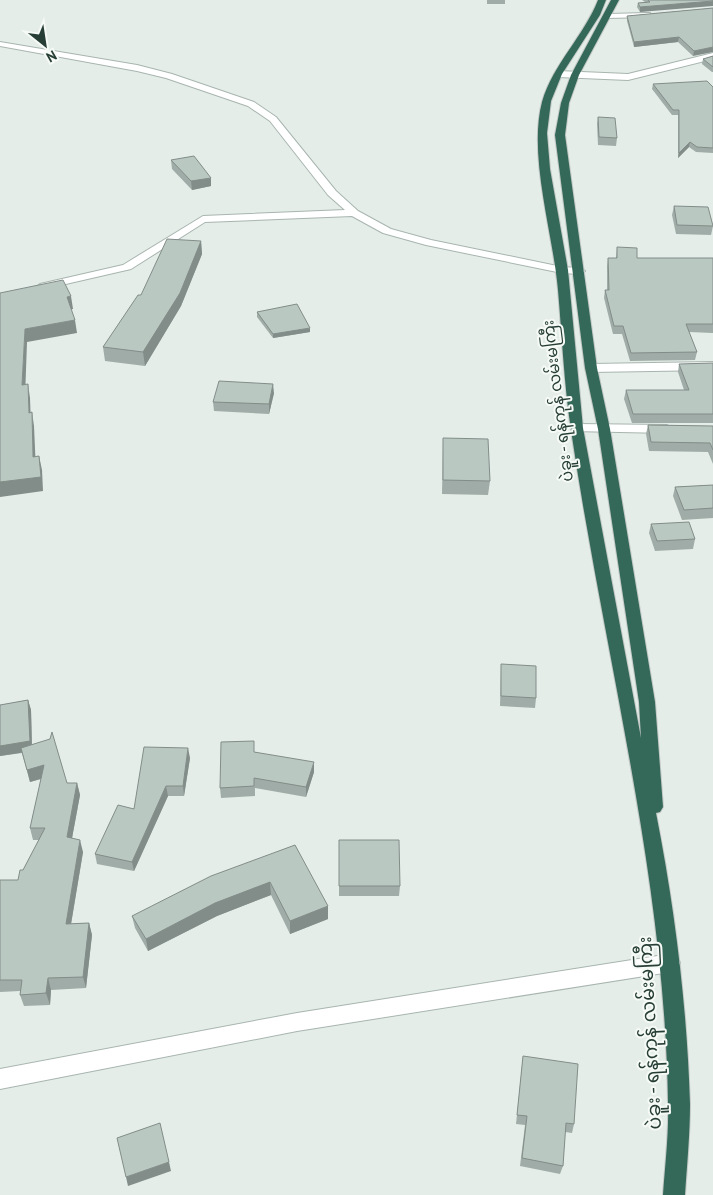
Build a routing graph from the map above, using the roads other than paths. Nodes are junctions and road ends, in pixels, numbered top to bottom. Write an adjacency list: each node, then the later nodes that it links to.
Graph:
1 (602, 0): 7 (highway, ပဲခူး - ရန်ကုန် လမ်းမကြီး)
2 (615, 0): 4 (highway, ပဲခူး - ရန်ကုန် လမ်းမကြီး)
3 (658, 14): 4 (street)
4 (608, 16): 8 (highway, ပဲခူး - ရန်ကုန် လမ်းမကြီး)
5 (0, 44): 9 (street)
6 (713, 56): 8 (street)
7 (558, 74): 8 (street); 10 (highway, ပဲခူး - ရန်ကုန် လမ်းမကြီး)
8 (575, 75): 11 (highway, ပဲခူး - ရန်ကုန် လမ်းမကြီး)
9 (354, 213): 10 (street); 12 (street)
10 (562, 270): 11 (street); 15 (highway, ပဲခူး - ရန်ကုန် လမ်းမကြီး)
11 (580, 271): 14 (highway, ပဲခူး - ရန်ကုန် လမ်းမကြီး)
12 (36, 288)
13 (713, 366): 14 (street)
14 (591, 368): 16 (highway, ပဲခူး - ရန်ကုန် လမ်းမကြီး)
15 (578, 428): 16 (street); 18 (highway, ပဲခူး - ရန်ကုန် လမ်းမကြီး)
16 (604, 429): 17 (street); 18 (highway, ပဲခူး - ရန်ကုန် လမ်းမကြီး)
17 (683, 429)
18 (658, 868): 19 (highway, ပဲခူး - ရန်ကုန် လမ်းမကြီး)
19 (670, 963): 20 (street); 21 (highway, ပဲခူး - ရန်ကုန် လမ်းမကြီး)
20 (0, 1079)
21 (674, 1195)

